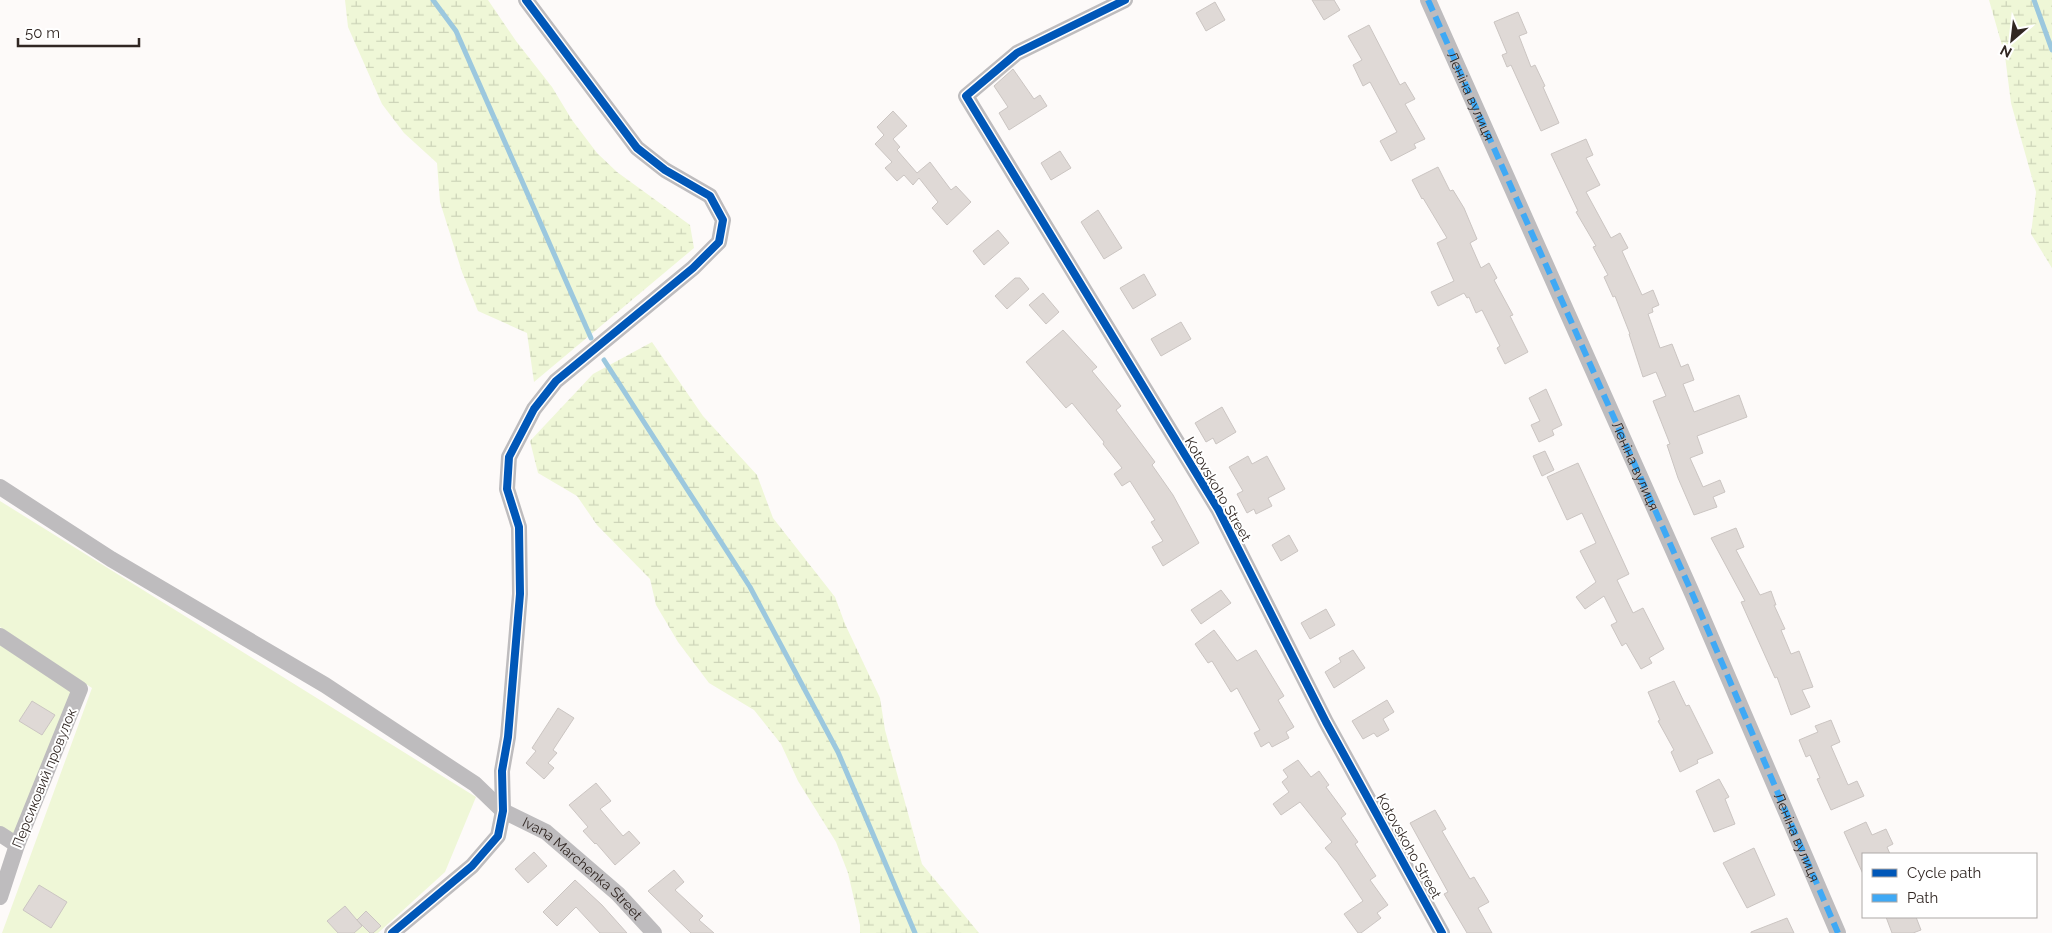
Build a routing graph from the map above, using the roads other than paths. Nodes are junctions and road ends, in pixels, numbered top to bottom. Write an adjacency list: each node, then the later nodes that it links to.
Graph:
1 (526, 0): 6 (street)
2 (1125, 0): 12 (street, Kotovskoho Street)
3 (1428, 0): 13 (street, Леніна вулиця)
4 (0, 487): 6 (street, Ivana Marchenka Street)
5 (0, 636): 8 (street, Персиковий провулок)
6 (503, 811): 10 (street); 11 (street, Ivana Marchenka Street)
7 (0, 834): 8 (street)
8 (17, 845): 9 (street, Персиковий провулок)
9 (0, 897)
10 (392, 933)
11 (654, 933)
12 (1442, 933)
13 (1838, 933)

